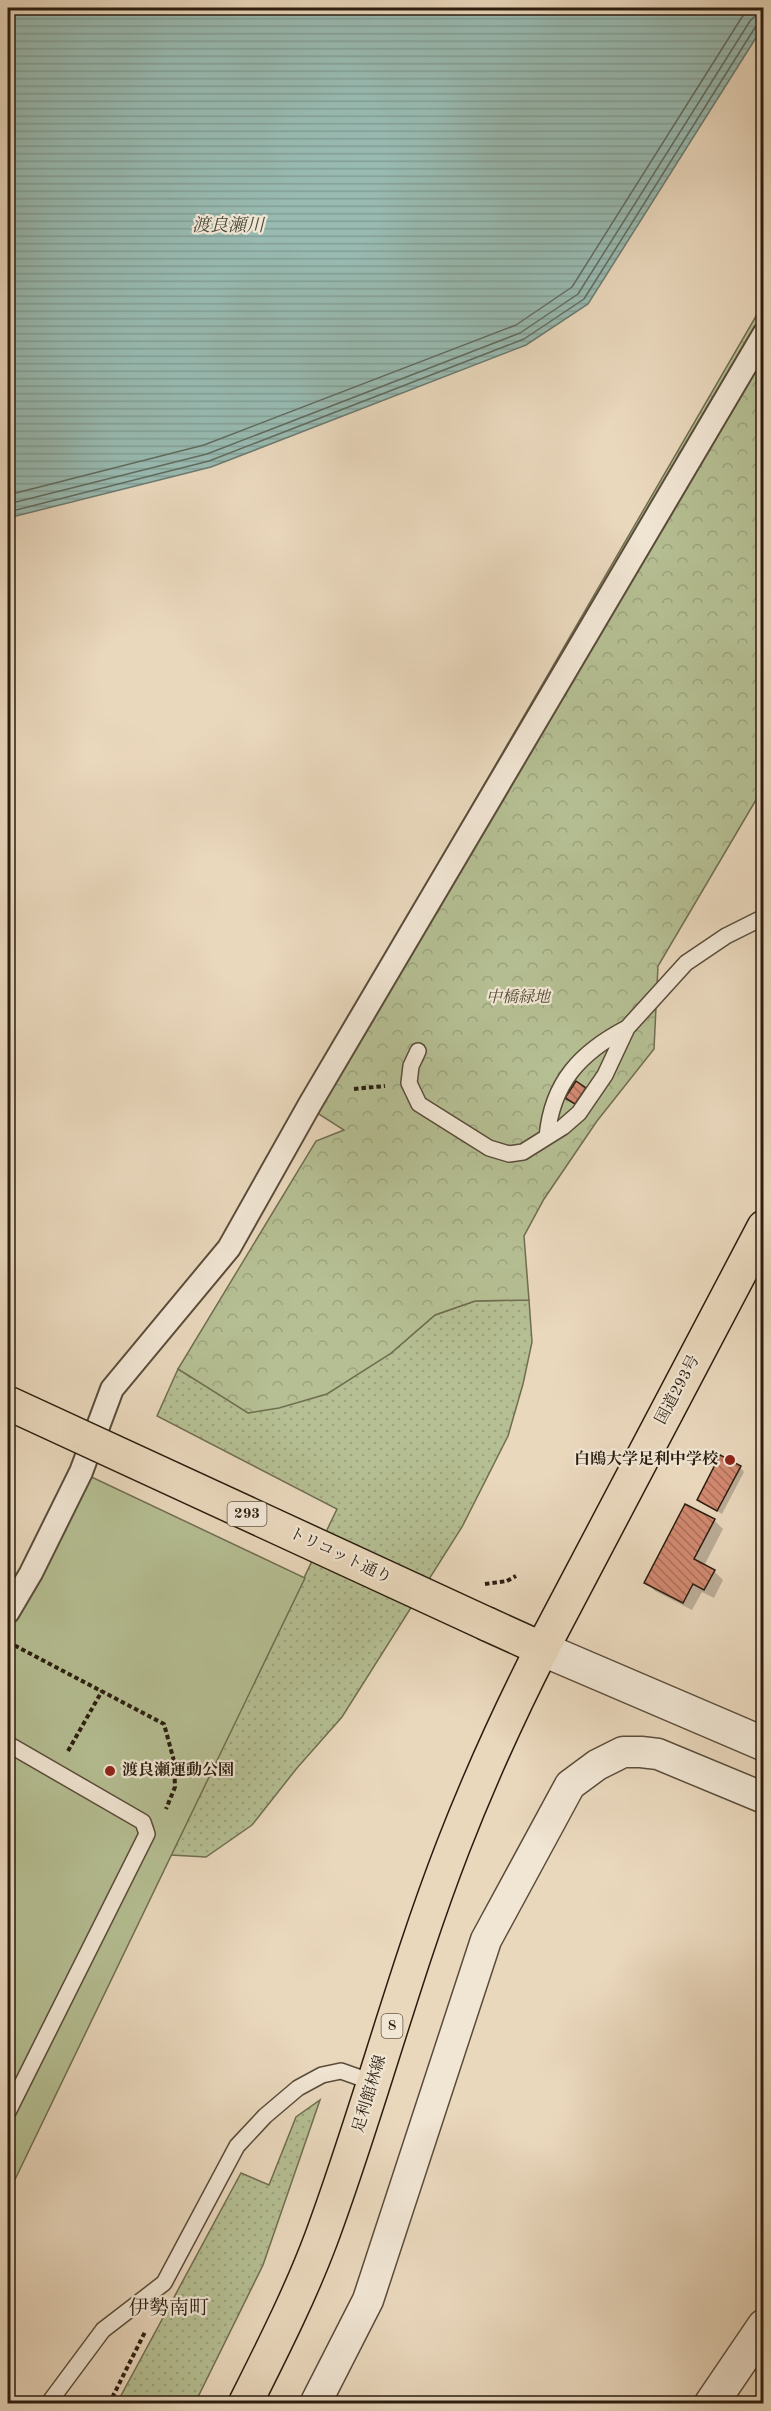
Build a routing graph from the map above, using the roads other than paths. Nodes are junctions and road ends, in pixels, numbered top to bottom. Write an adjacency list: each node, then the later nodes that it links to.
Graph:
1 (764, 334): 8 (street)
2 (764, 917): 3 (lane)
3 (627, 1028): 5 (lane); 5 (lane)
4 (418, 1051): 5 (lane)
5 (547, 1137)
6 (764, 1227): 9 (main road, 国道293号)
7 (8, 1403): 9 (main road, トリコット通り / 293, bridge)
8 (8, 1612)
9 (542, 1649): 11 (street); 13 (main road, 足利館林線 / 8)
10 (8, 1744): 14 (lane)
11 (764, 1744)
12 (764, 1798): 18 (street)
13 (372, 2082): 16 (lane); 17 (main road, 足利館林線 / 8)
14 (8, 2112)
15 (764, 2326): 19 (street)
16 (48, 2403)
17 (245, 2403)
18 (315, 2403)
19 (711, 2403)

